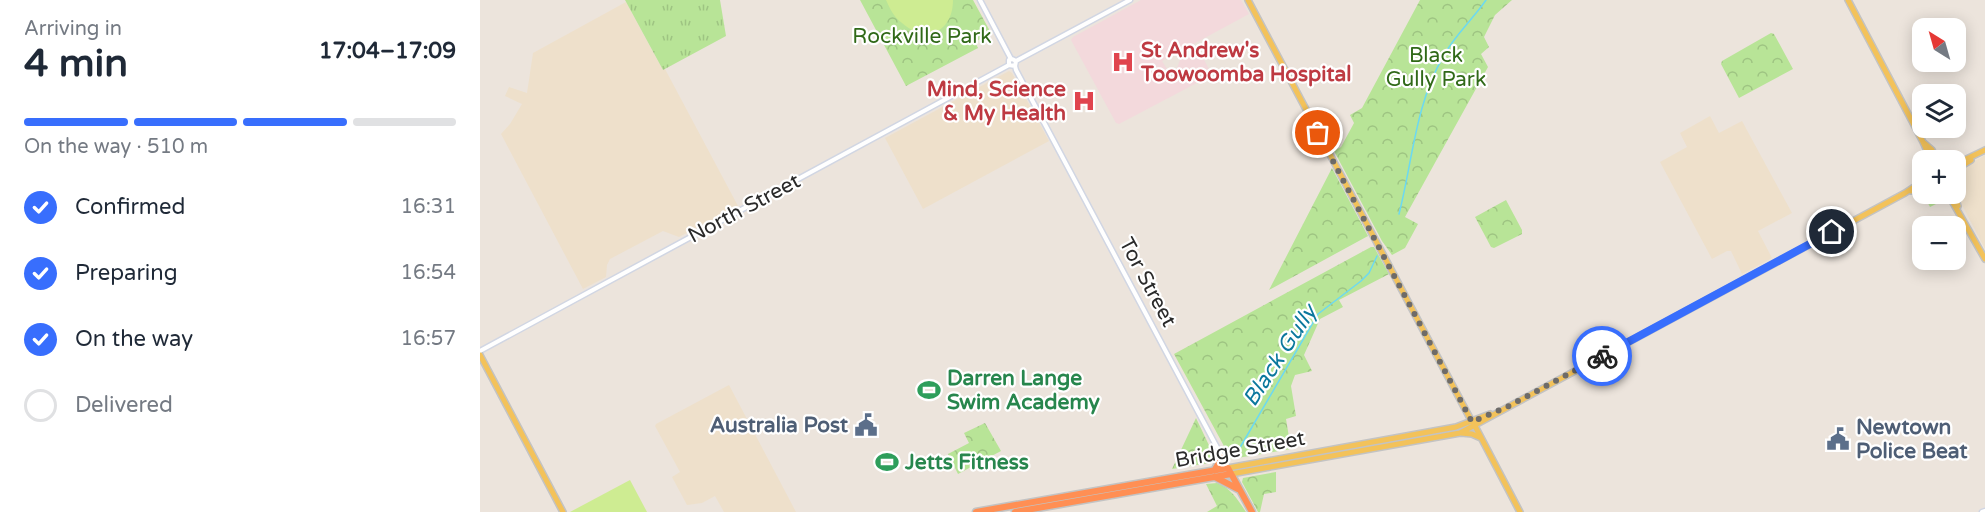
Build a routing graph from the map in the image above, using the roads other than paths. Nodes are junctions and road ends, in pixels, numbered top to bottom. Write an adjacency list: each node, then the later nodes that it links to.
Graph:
1 (980, 0): 5 (street, Tor Street)
2 (1130, 0): 5 (street, North Street)
3 (1248, 0): 21 (main road)
4 (1848, 0): 6 (main road)
5 (1012, 63): 19 (street, North Street); 26 (street, Tor Street)
6 (1923, 142): 7 (main road); 8 (main road)
7 (1927, 150)
8 (1932, 150)
9 (1983, 151): 10 (main road); 11 (main road)
10 (1966, 159)
11 (1966, 162)
12 (1912, 187): 14 (main road, Bridge Street)
13 (1912, 191): 14 (main road, Bridge Street)
14 (1905, 193): 22 (main road, Bridge Street)
15 (1955, 204): 17 (main road)
16 (1957, 204): 17 (main road)
17 (1960, 212): 18 (main road)
18 (1985, 259)
19 (480, 351)
20 (480, 355): 32 (main road)
21 (1464, 406): 22 (main road); 23 (main road)
22 (1474, 424): 23 (main road, Bridge Street); 24 (main road, Bridge Street); 25 (main road)
23 (1456, 427): 27 (main road, Bridge Street)
24 (1460, 433): 25 (main road); 28 (main road, Bridge Street)
25 (1482, 439): 36 (main road)
26 (1222, 458): 27 (street, Tor Street); 29 (highway)
27 (1230, 471): 28 (main road, Bridge Street); 29 (highway, Bridge Street); 30 (highway, Tor Street)
28 (1245, 472): 30 (main road)
29 (1215, 473): 31 (highway); 33 (highway, Bridge Street); 34 (highway, Bridge Street)
30 (1237, 484): 31 (highway, Tor Street)
31 (1241, 491): 35 (highway, Tor Street)
32 (563, 512)
33 (976, 512)
34 (1015, 512)
35 (1252, 512)
36 (1520, 512)

